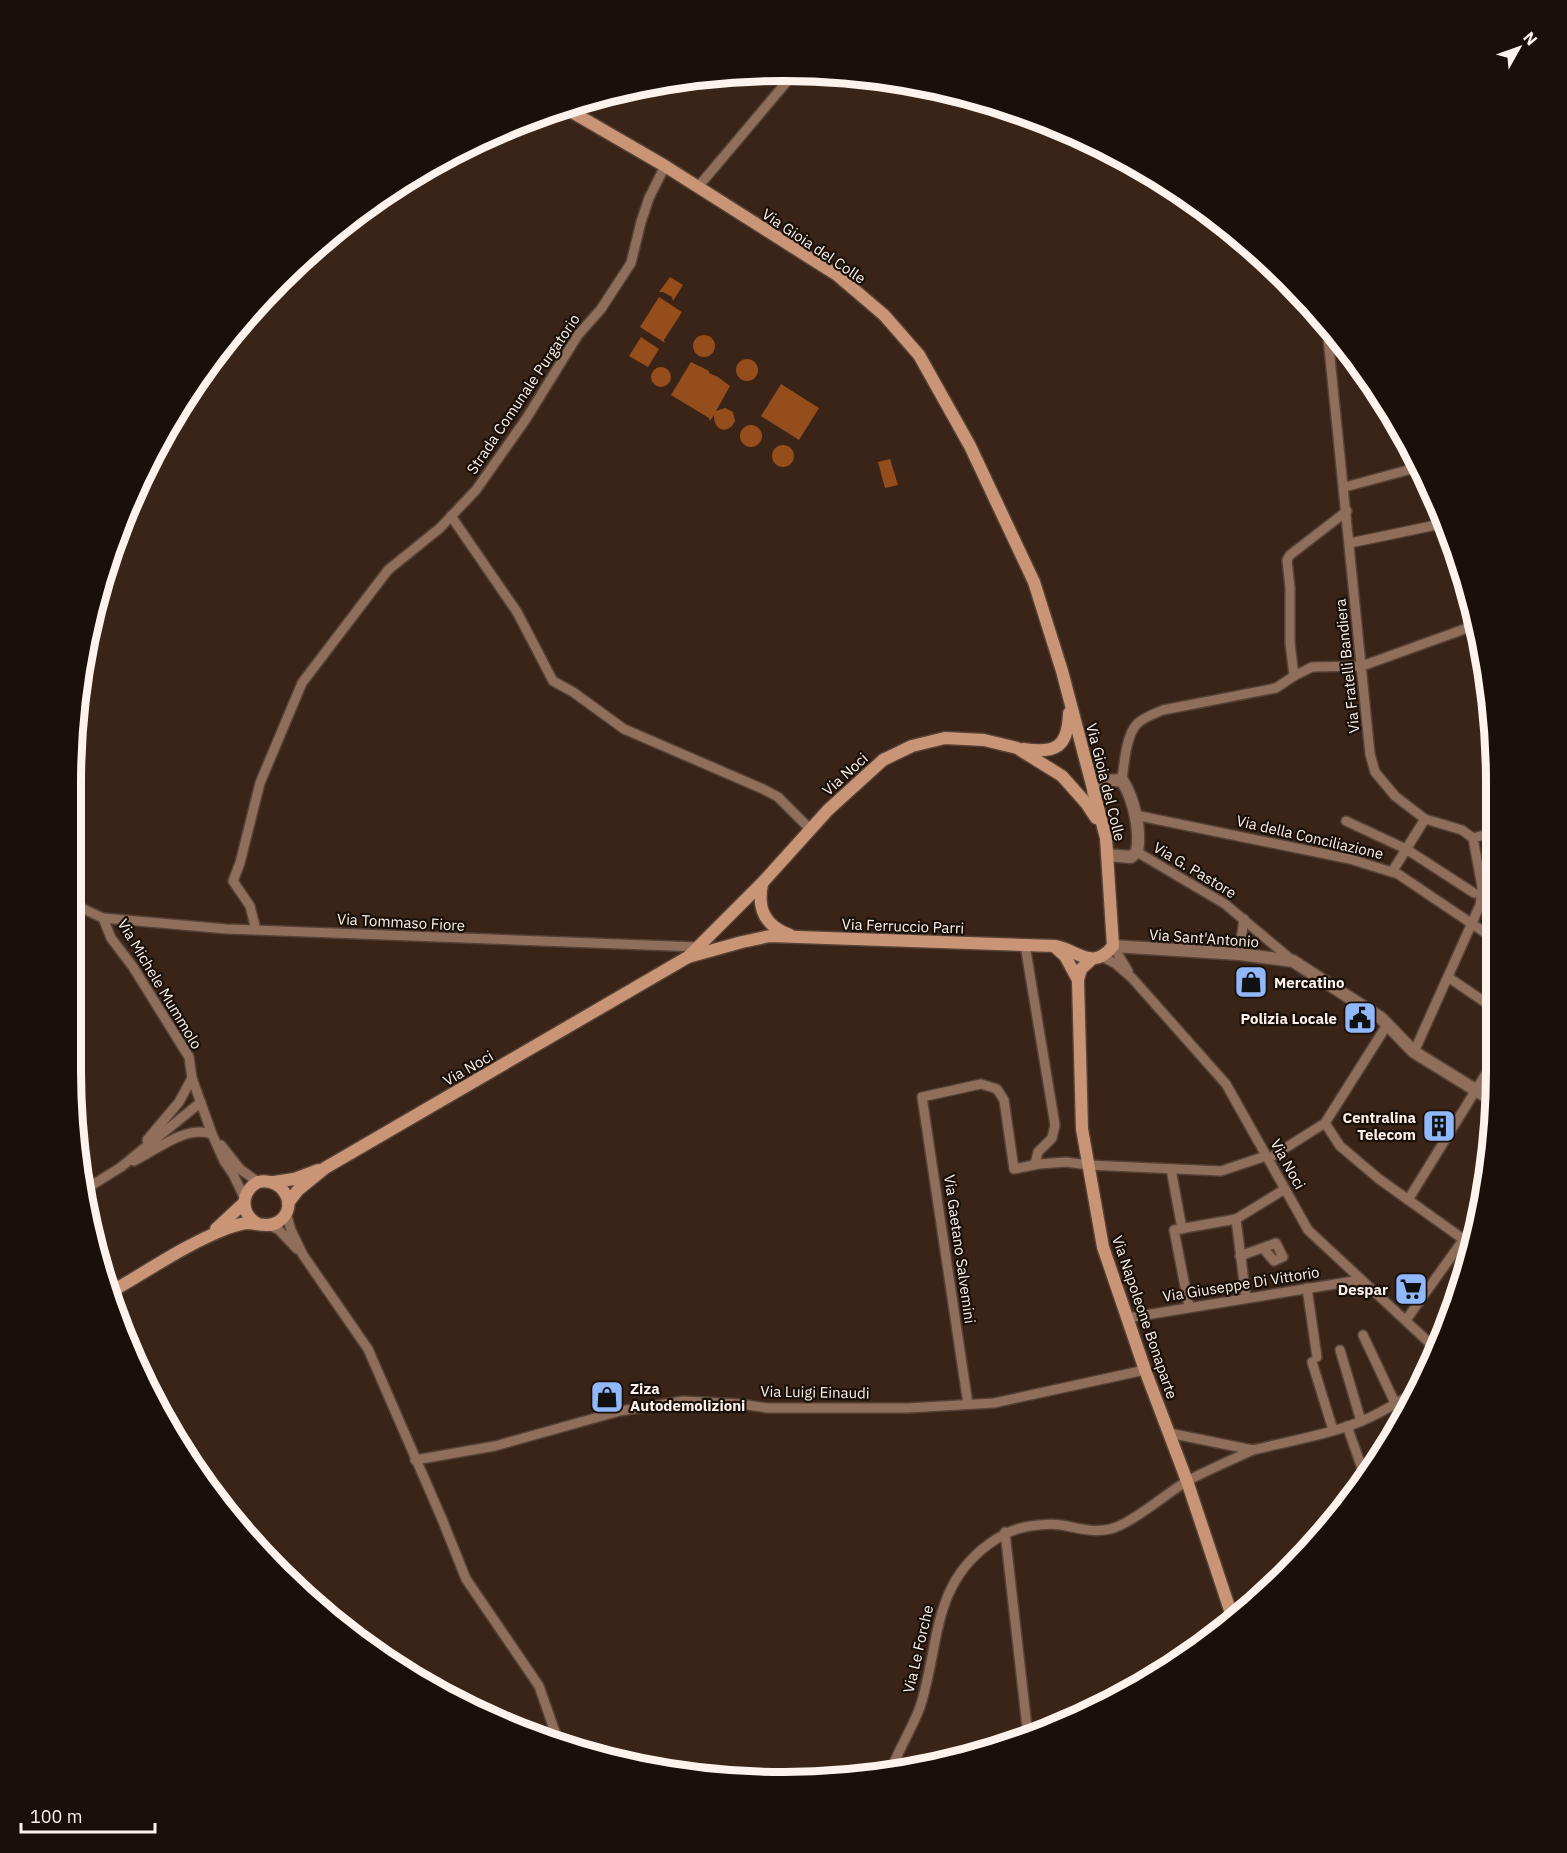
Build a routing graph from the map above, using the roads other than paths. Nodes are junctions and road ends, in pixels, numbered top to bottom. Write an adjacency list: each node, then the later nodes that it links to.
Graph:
1 (787, 81): 4 (street)
2 (574, 113): 3 (main road, Via Gioia del Colle)
3 (665, 166): 4 (main road, Via Gioia del Colle); 9 (street, Strada Comunale Purgatorio)
4 (698, 187): 15 (main road, Via Gioia del Colle)
5 (1328, 340): 7 (street, Via Fratelli Bandiera)
6 (1412, 469): 7 (street)
7 (1344, 487): 8 (street, Via Fratelli Bandiera)
8 (1347, 511): 11 (street, Via Fratelli Bandiera); 14 (street)
9 (451, 516): 23 (street); 36 (street, Strada Comunale Purgatorio)
10 (1437, 525): 11 (street)
11 (1350, 543): 13 (street, Via Fratelli Bandiera)
12 (1468, 628): 13 (street)
13 (1362, 666): 14 (street); 20 (street, Via Fratelli Bandiera)
14 (1294, 676): 17 (street)
15 (1069, 697): 16 (main road); 18 (main road, Via Gioia del Colle)
16 (1017, 748): 22 (main road, Via Noci); 23 (main road, Via Noci)
17 (1122, 780): 18 (street); 19 (street)
18 (1093, 793): 22 (main road, Via Gioia del Colle)
19 (1135, 815): 27 (street); 29 (street, Via della Conciliazione)
20 (1425, 819): 25 (street); 26 (street)
21 (1346, 821): 26 (street)
22 (1104, 829): 28 (main road, Via Gioia del Colle)
23 (811, 830): 30 (main road, Via Noci)
24 (1486, 835): 25 (street)
25 (1473, 838): 35 (street)
26 (1406, 849): 29 (street); 31 (street)
27 (1137, 852): 28 (street); 34 (street, Via G. Pastore)
28 (1107, 855): 41 (main road, Via Gioia del Colle)
29 (1392, 872): 35 (street, Via della Conciliazione)
30 (763, 882): 38 (main road); 42 (main road, Via Noci)
31 (1474, 893)
32 (81, 908): 33 (street, Via Michele Mummolo)
33 (104, 918): 36 (street, Via Tommaso Fiore); 54 (street, Via Michele Mummolo)
34 (1244, 919): 43 (street); 46 (street, Via G. Pastore)
35 (1471, 924): 37 (street, Via della Conciliazione); 47 (street)
36 (256, 930): 42 (street, Via Tommaso Fiore)
37 (1486, 934)
38 (795, 937): 39 (main road, Via Ferruccio Parri); 44 (main road, Via Ferruccio Parri)
39 (1025, 945): 40 (main road, Via Ferruccio Parri); 61 (street)
40 (1054, 946): 45 (main road, Via Ferruccio Parri); 49 (main road, Via Napoleone Bonaparte)
41 (1113, 946): 43 (street, Via Sant'Antonio); 45 (main road); 48 (street, Via Noci)
42 (698, 947): 44 (main road, Via Noci)
43 (1239, 954): 46 (street, Via Sant'Antonio)
44 (688, 957): 64 (main road, Via Noci)
45 (1096, 957): 48 (street, Via Noci); 49 (main road)
46 (1293, 961): 51 (street)
47 (1448, 977): 50 (street); 52 (street)
48 (1132, 978): 60 (street, Via Noci)
49 (1078, 980): 62 (main road, Via Napoleone Bonaparte)
50 (1486, 1002)
51 (1387, 1025): 52 (street); 58 (street)
52 (1414, 1052): 55 (street)
53 (1486, 1075): 55 (street)
54 (192, 1078): 57 (street, Via Michele Mummolo); 63 (street)
55 (1476, 1091): 56 (street); 71 (street)
56 (1485, 1096)
57 (201, 1102): 59 (street, Via Michele Mummolo); 63 (street)
58 (1325, 1123): 60 (street); 71 (street)
59 (212, 1134): 63 (street); 66 (street, Via Michele Mummolo); 70 (street, Via Michele Mummolo)
60 (1267, 1157): 65 (street); 69 (street, Via Noci)
61 (1035, 1164): 62 (street); 94 (street, Via Gaetano Salvemini)
62 (1088, 1165): 65 (street); 87 (main road, Via Napoleone Bonaparte)
63 (120, 1167): 68 (street)
64 (325, 1168): 67 (main road, Via Noci); 72 (main road, Via Noci)
65 (1172, 1169): 75 (street)
66 (258, 1182): 67 (main road); 70 (main road)
67 (274, 1182): 72 (main road)
68 (91, 1186)
69 (1285, 1189): 73 (street); 82 (street, Via Noci)
70 (244, 1200): 74 (main road); 77 (main road)
71 (1408, 1200): 76 (street)
72 (287, 1208): 74 (main road); 80 (street)
73 (1236, 1219): 75 (street); 81 (street)
74 (263, 1224): 77 (main road); 80 (street)
75 (1178, 1230): 86 (street)
76 (1465, 1241)
77 (198, 1242): 84 (main road)
78 (1463, 1245): 88 (street)
79 (1263, 1248): 81 (street)
80 (303, 1255): 101 (street)
81 (1240, 1256): 85 (street)
82 (1360, 1280): 83 (street, Via Giuseppe Di Vittorio); 88 (street, Via Noci)
83 (1307, 1288): 85 (street, Via Giuseppe Di Vittorio); 98 (street)
84 (116, 1289)
85 (1246, 1298): 86 (street, Via Giuseppe Di Vittorio)
86 (1189, 1306): 87 (street, Via Giuseppe Di Vittorio)
87 (1127, 1318): 92 (main road, Via Napoleone Bonaparte)
88 (1407, 1320): 90 (street, Via Noci)
89 (1363, 1335): 95 (street)
90 (1431, 1344)
91 (1340, 1350): 96 (street)
92 (1145, 1370): 94 (street, Via Luigi Einaudi); 99 (main road, Via Napoleone Bonaparte)
93 (1403, 1401): 95 (street)
94 (968, 1404): 101 (street, Via Luigi Einaudi)
95 (1396, 1405): 96 (street)
96 (1361, 1421): 97 (street)
97 (1347, 1426): 98 (street); 102 (street)
98 (1333, 1431): 100 (street)
99 (1169, 1434): 100 (street); 103 (main road, Via Napoleone Bonaparte)
100 (1253, 1450): 103 (street, Via Le Forche)
101 (415, 1460): 107 (street)
102 (1362, 1468)
103 (1187, 1481): 104 (street, Via Le Forche); 105 (main road, Via Napoleone Bonaparte)
104 (1005, 1532): 106 (street); 108 (street, Via Le Forche)
105 (1231, 1611)
106 (1027, 1728)
107 (556, 1734)
108 (894, 1763)

